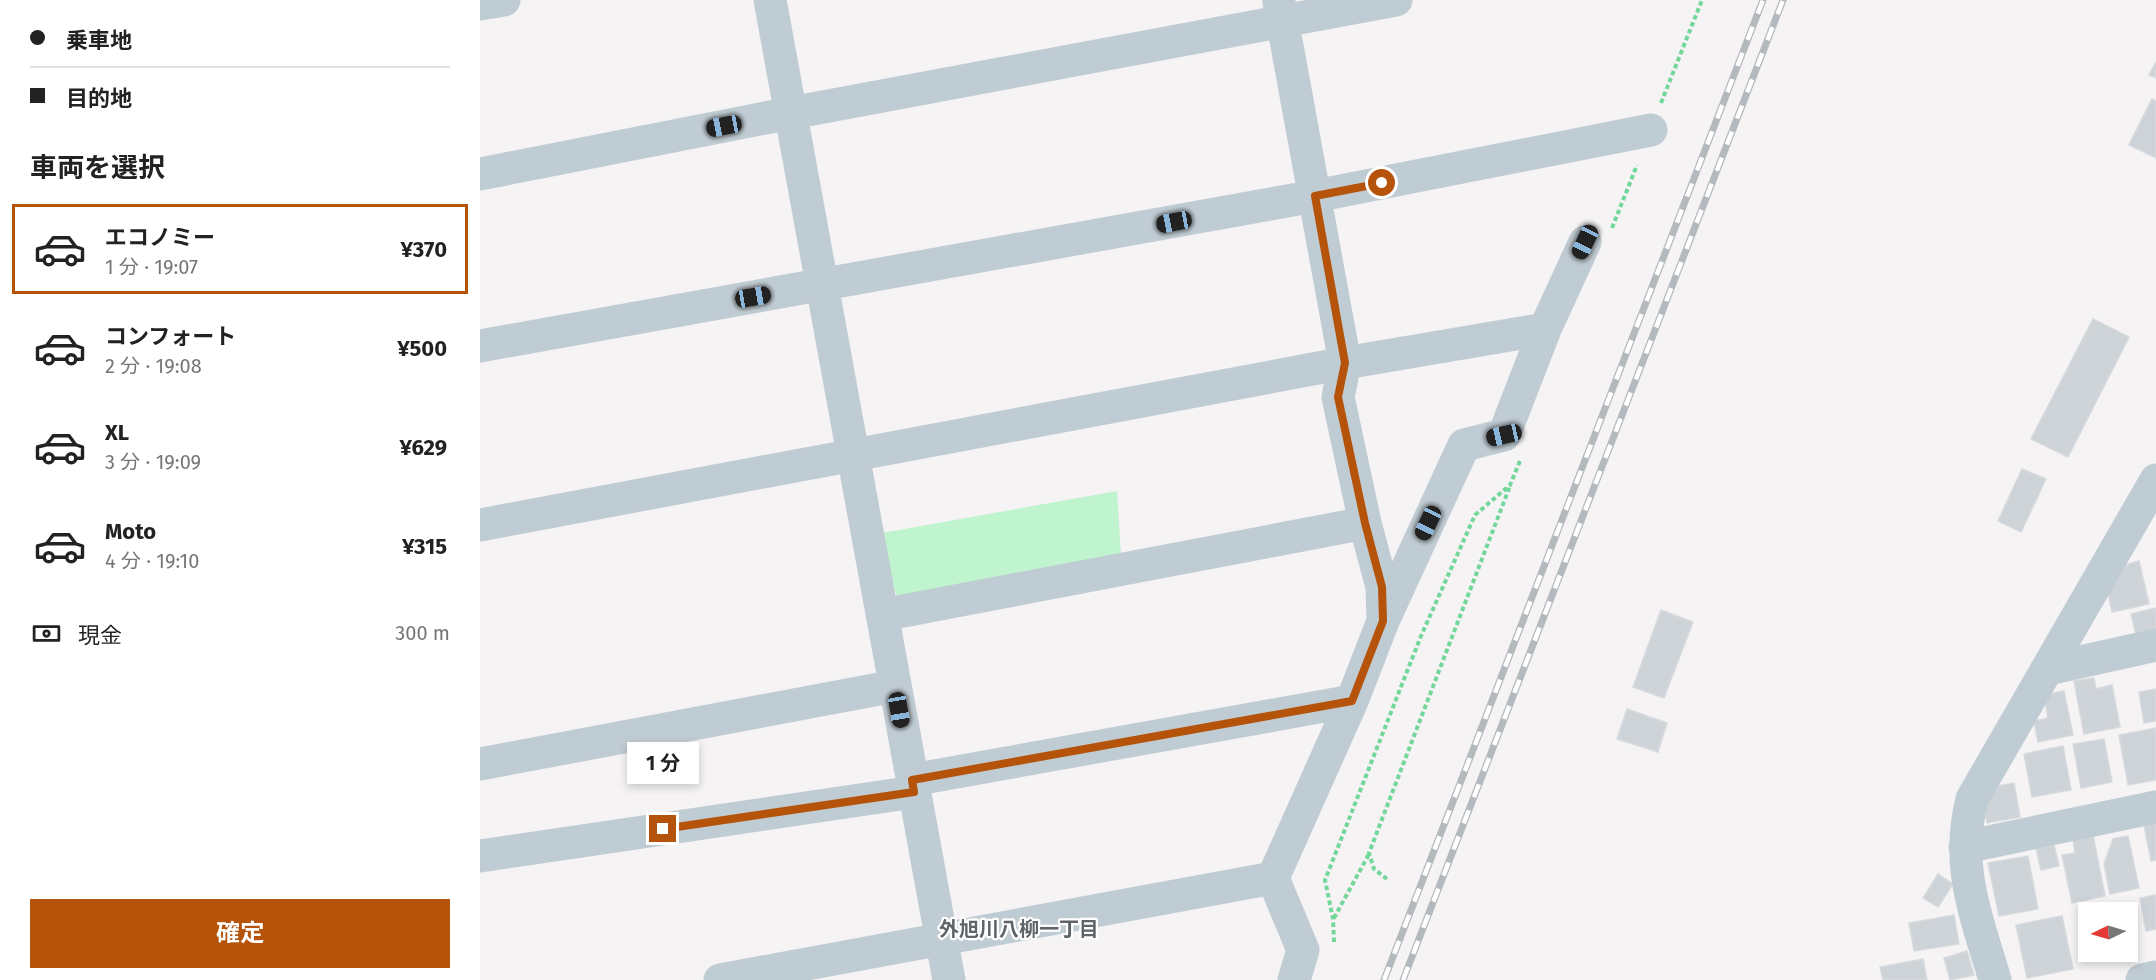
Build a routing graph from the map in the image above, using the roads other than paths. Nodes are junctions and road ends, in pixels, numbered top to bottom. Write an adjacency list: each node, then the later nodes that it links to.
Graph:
1 (504, 0): 4 (street)
2 (770, 0): 6 (street)
3 (1396, 0): 5 (street)
4 (480, 4)
5 (1281, 11): 6 (street); 9 (street)
6 (791, 113): 8 (street); 11 (street)
7 (1651, 130): 9 (street)
8 (480, 174)
9 (1315, 196): 11 (street); 14 (street)
10 (1598, 236): 12 (street)
11 (822, 285): 13 (street); 15 (street)
12 (1545, 329): 14 (street); 20 (street)
13 (480, 346)
14 (1345, 363): 15 (street); 17 (street)
15 (853, 456): 18 (street); 19 (street)
16 (2156, 480): 22 (street)
17 (1365, 523): 19 (street); 20 (street)
18 (480, 525)
19 (882, 615): 23 (street)
20 (1383, 621): 24 (street)
21 (2156, 645): 22 (street)
22 (2048, 669): 28 (street)
23 (895, 686): 25 (street); 26 (street)
24 (1352, 701): 26 (street); 30 (street)
25 (480, 764)
26 (913, 786): 29 (street); 31 (street)
27 (2156, 807): 28 (street)
28 (1965, 847): 36 (street)
29 (480, 856)
30 (1273, 878): 31 (street); 35 (street)
31 (941, 939): 33 (street); 34 (street)
32 (2156, 977): 37 (street)
33 (720, 980)
34 (948, 980)
35 (1294, 980)
36 (1995, 980)
37 (2142, 980)

